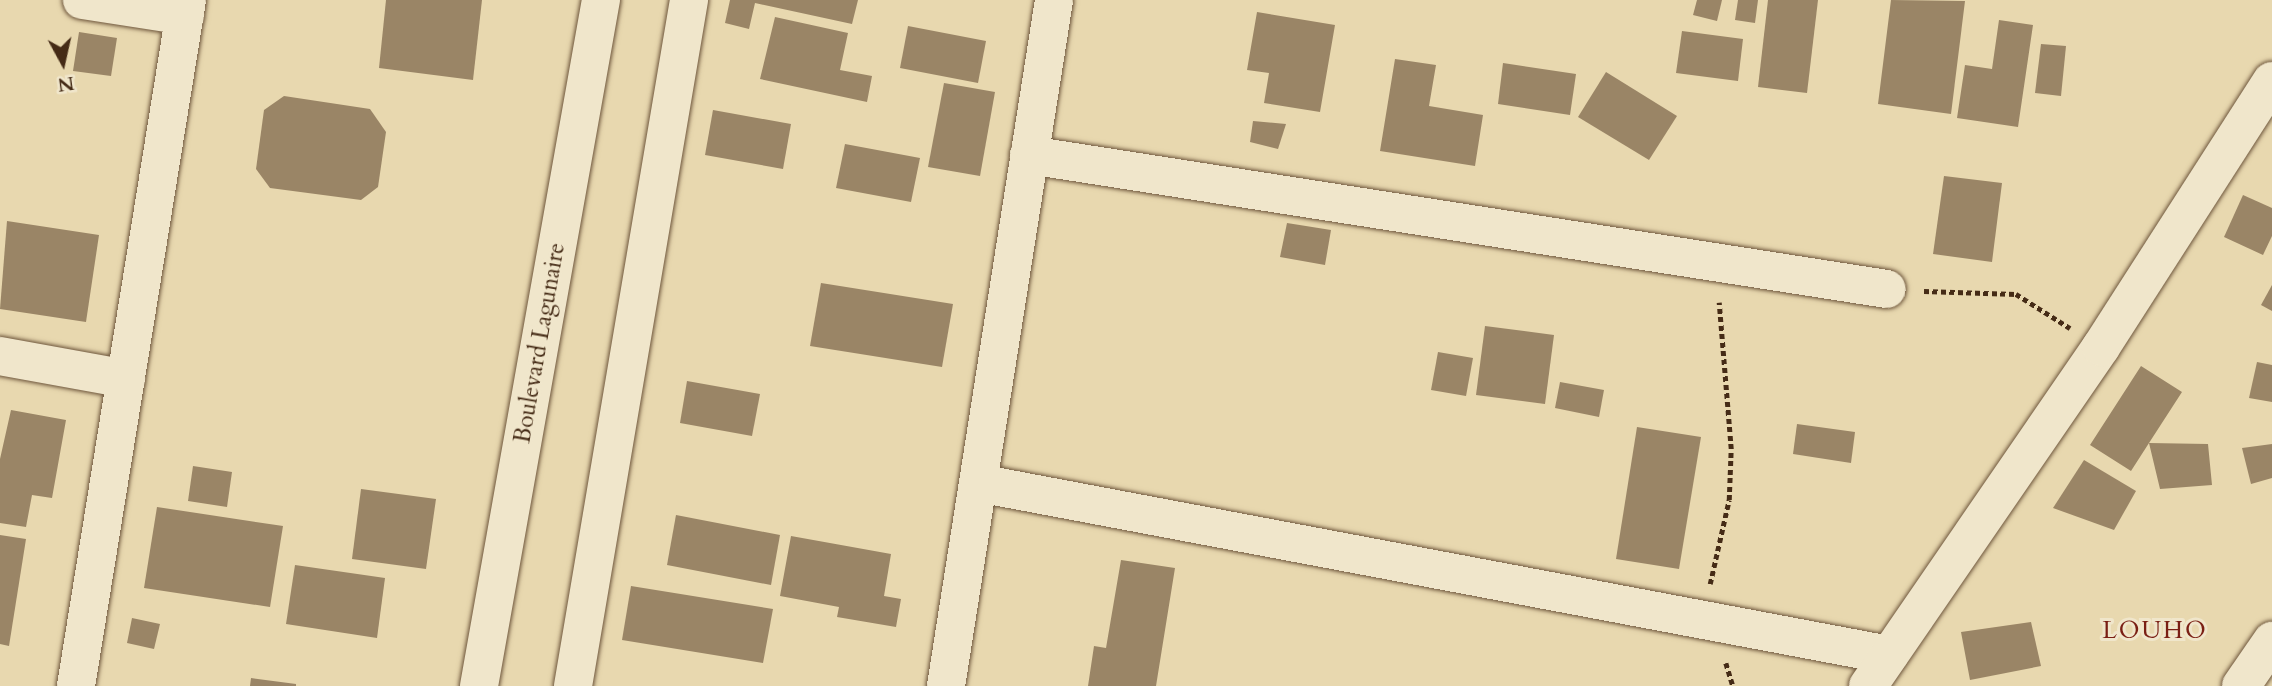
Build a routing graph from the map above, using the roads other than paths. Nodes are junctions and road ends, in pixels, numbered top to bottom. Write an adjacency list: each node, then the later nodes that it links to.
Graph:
1 (82, 0): 5 (street)
2 (601, 0): 15 (street, Boulevard Lagunaire)
3 (689, 0): 16 (street)
4 (1054, 0): 7 (street)
5 (186, 8): 10 (street)
6 (2272, 81): 13 (street)
7 (1029, 155): 8 (street); 11 (street)
8 (1887, 289)
9 (0, 356): 10 (street)
10 (126, 379): 14 (street)
11 (978, 483): 13 (street); 17 (street)
12 (2272, 641): 19 (street)
13 (1889, 655): 18 (street)
14 (76, 686)
15 (479, 686)
16 (573, 686)
17 (946, 686)
18 (1868, 686)
19 (2241, 686)

